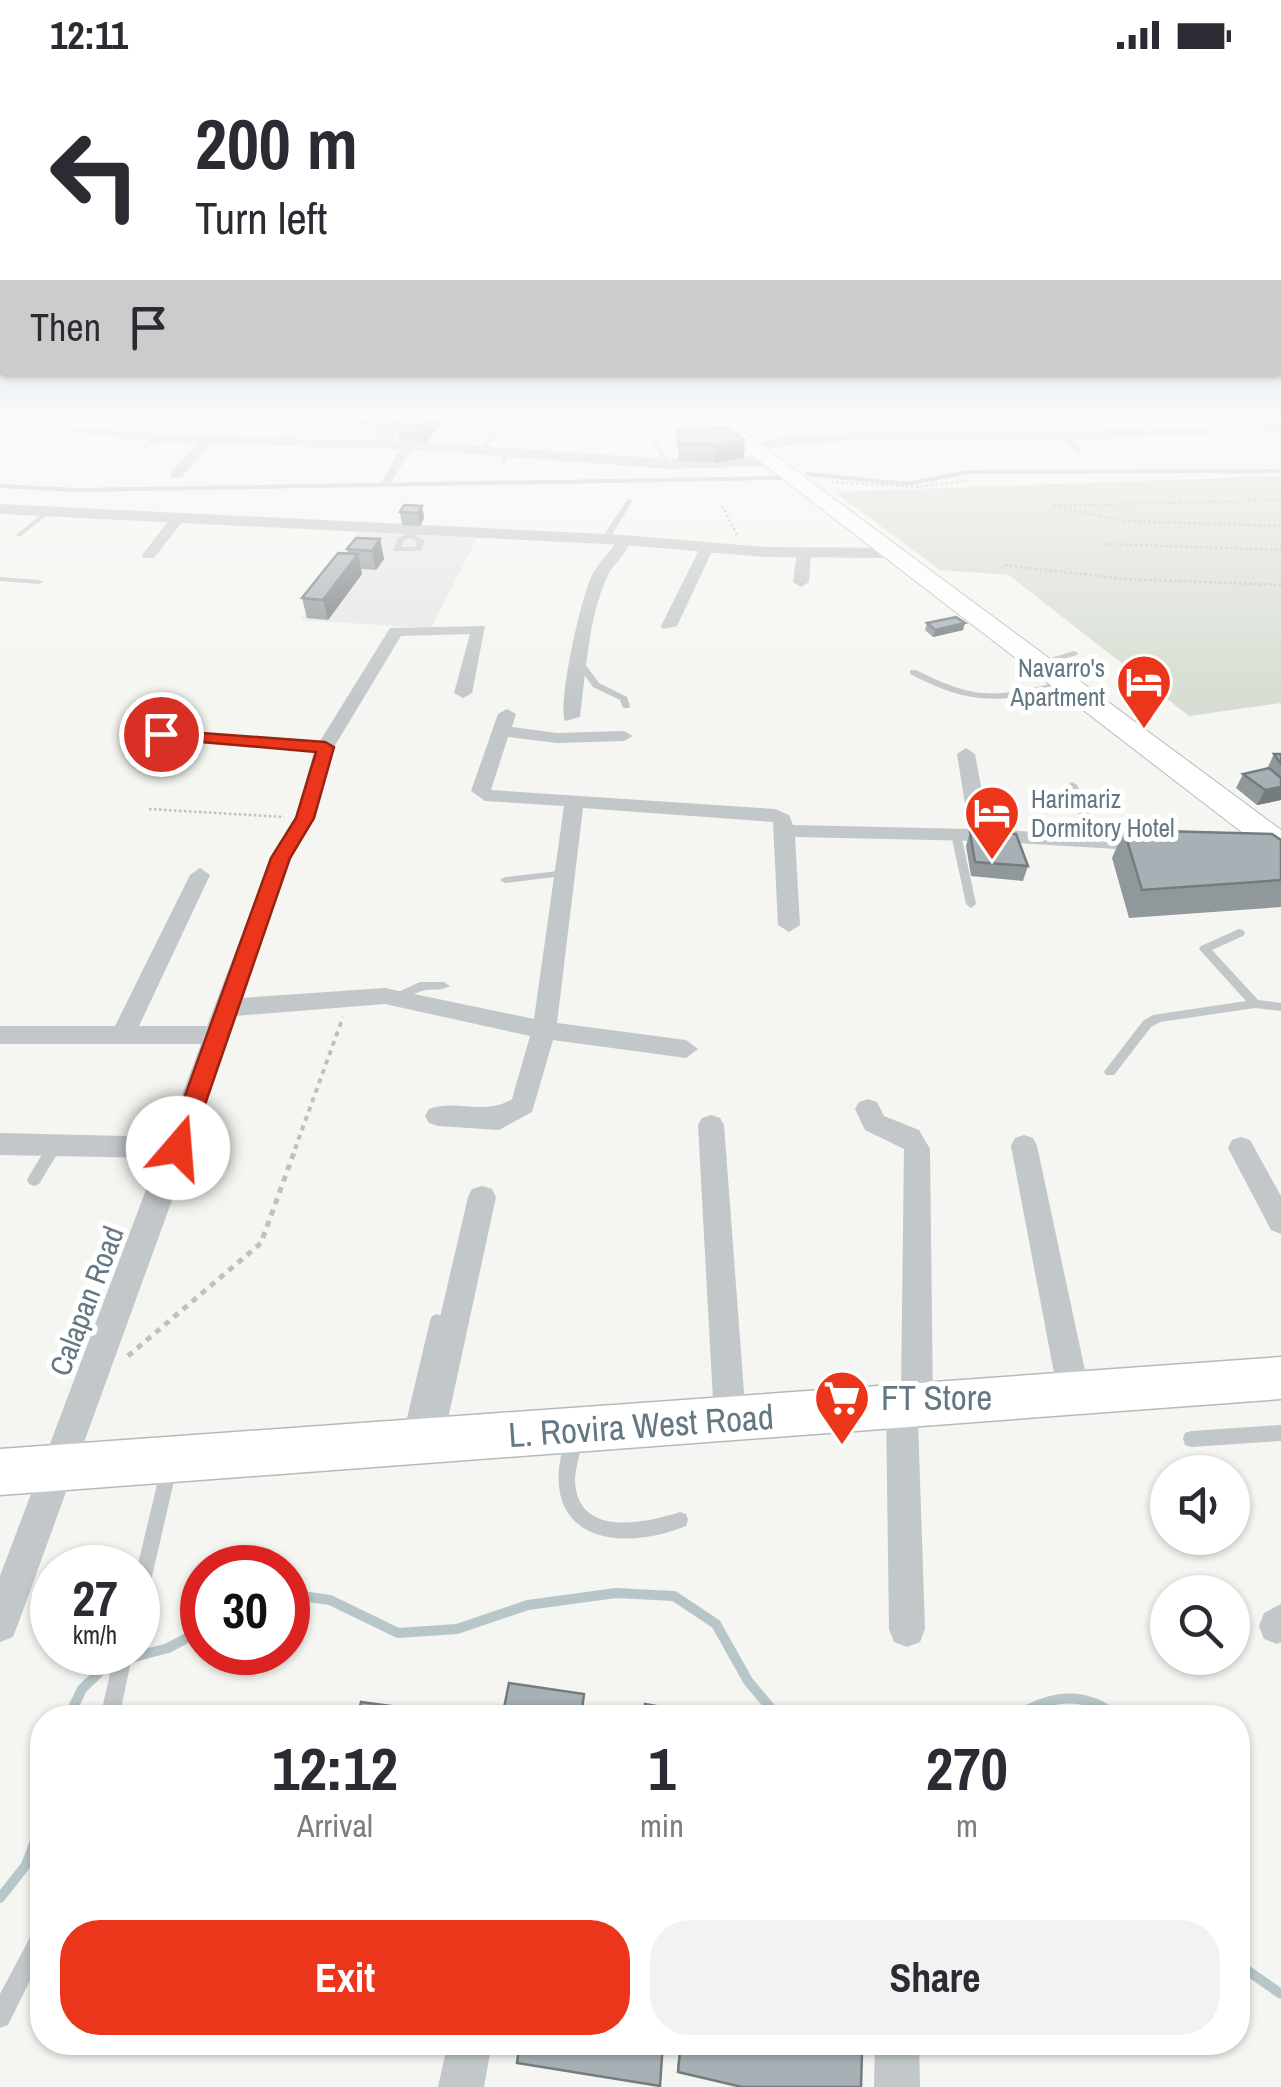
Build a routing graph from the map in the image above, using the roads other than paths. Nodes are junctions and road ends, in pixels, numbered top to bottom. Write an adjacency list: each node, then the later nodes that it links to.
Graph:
1 (46, 513): 6 (lane)
2 (95, 513): 5 (street)
3 (621, 513): 7 (lane)
4 (839, 513): 10 (highway)
5 (179, 517): 7 (street); 12 (street)
6 (20, 535)
7 (604, 540): 8 (street)
8 (624, 540): 9 (street); 18 (street)
9 (707, 547): 11 (street); 16 (street)
10 (892, 552): 11 (street); 19 (highway)
11 (804, 553): 15 (street)
12 (149, 555)
13 (0, 580): 14 (lane)
14 (39, 582)
15 (801, 582)
16 (669, 626)
17 (1074, 654): 19 (lane)
18 (580, 663): 23 (lane); 24 (street)
19 (1038, 663): 21 (highway)
20 (913, 672): 21 (lane)
21 (1065, 683): 36 (highway)
22 (462, 693): 27 (street, Calapan Road)
23 (626, 706)
24 (572, 716)
25 (161, 734): 27 (street)
26 (624, 736): 30 (street)
27 (325, 747): 48 (street, Calapan Road)
28 (966, 754): 33 (street)
29 (1072, 785): 34 (lane)
30 (574, 802): 31 (street); 38 (street)
31 (785, 831): 32 (street); 42 (street)
32 (956, 834): 33 (street); 41 (lane)
33 (980, 835): 34 (street)
34 (1095, 841): 35 (street)
35 (1173, 847)
36 (1281, 849): 37 (street)
37 (1252, 852)
38 (566, 873): 40 (lane); 49 (street)
39 (200, 875): 51 (street)
40 (504, 880)
41 (972, 904)
42 (789, 925)
43 (1239, 933): 46 (lane)
44 (444, 986): 45 (lane)
45 (398, 997): 48 (street); 49 (street)
46 (1255, 1004): 47 (lane); 54 (lane)
47 (1281, 1007)
48 (226, 1008): 52 (street, Calapan Road)
49 (544, 1030): 53 (street); 56 (street)
50 (0, 1035): 51 (street)
51 (123, 1035): 52 (street)
52 (216, 1035): 61 (street, Calapan Road)
53 (686, 1049)
54 (1110, 1072)
55 (868, 1109): 69 (street)
56 (438, 1116)
57 (711, 1125): 70 (street)
58 (0, 1144): 59 (street)
59 (56, 1144): 61 (street); 63 (lane)
60 (1024, 1146): 68 (street)
61 (178, 1148): 76 (street, Calapan Road)
62 (1241, 1148): 65 (street)
63 (34, 1180)
64 (482, 1197): 74 (street)
65 (1281, 1222)
66 (437, 1321): 74 (lane)
67 (1281, 1378): 68 (main road, L. Rovira West Road)
68 (1074, 1394): 69 (main road, L. Rovira West Road)
69 (909, 1406): 70 (main road, L. Rovira West Road); 81 (street)
70 (730, 1420): 71 (main road, L. Rovira West Road)
71 (575, 1431): 74 (main road, L. Rovira West Road); 78 (lane)
72 (1281, 1433): 73 (lane)
73 (1191, 1439)
74 (418, 1443): 75 (main road, L. Rovira West Road)
75 (170, 1461): 76 (main road, L. Rovira West Road); 79 (lane)
76 (54, 1470): 77 (main road, L. Rovira West Road); 80 (street, Calapan Road)
77 (0, 1472)
78 (680, 1520)
79 (150, 1545)
80 (0, 1624)
81 (907, 1630)
82 (119, 1675): 83 (lane)
83 (112, 1705)
84 (30, 1958): 85 (lane)
85 (0, 2017)
86 (467, 2055): 88 (street)
87 (897, 2055): 89 (street)
88 (461, 2087)
89 (897, 2087)

